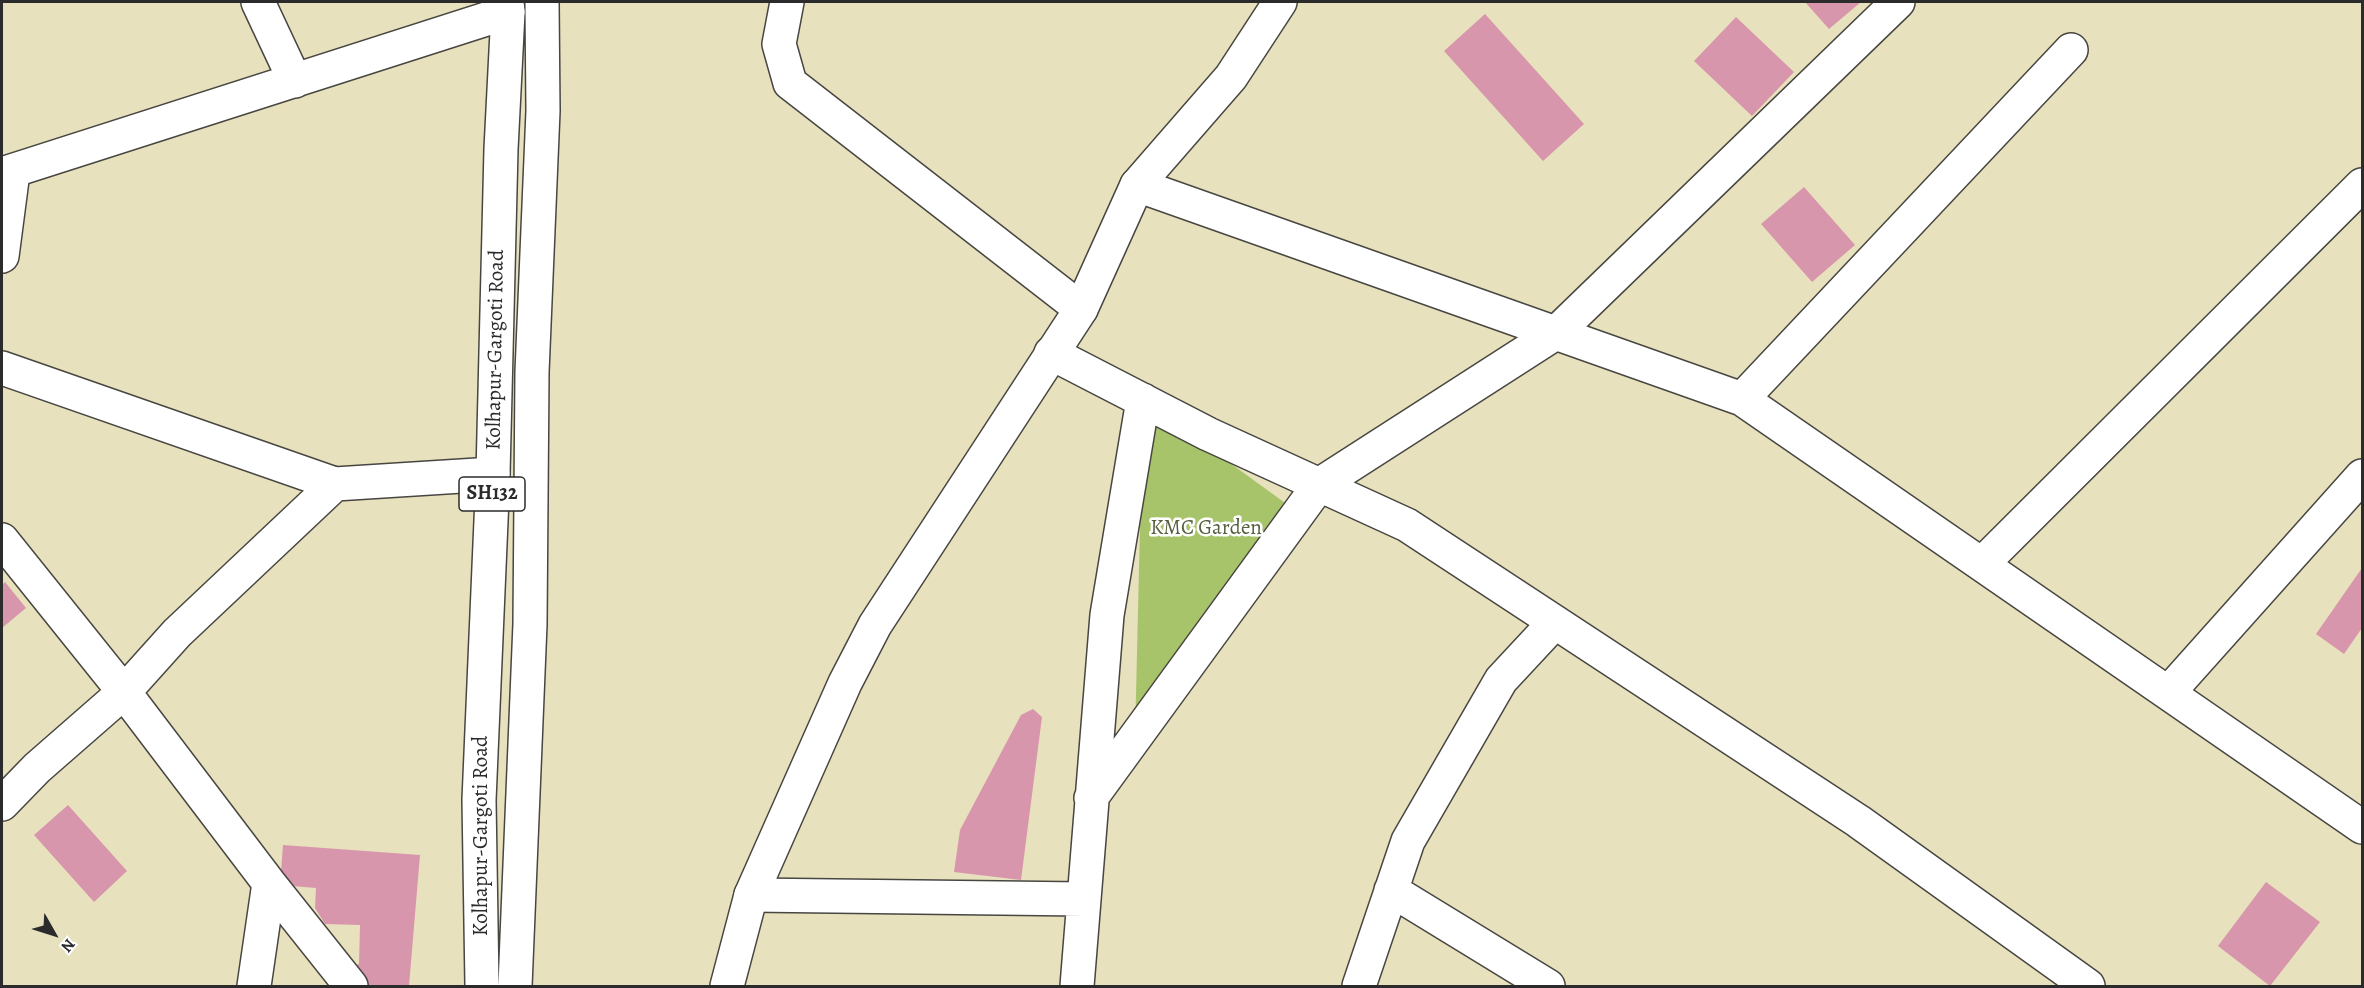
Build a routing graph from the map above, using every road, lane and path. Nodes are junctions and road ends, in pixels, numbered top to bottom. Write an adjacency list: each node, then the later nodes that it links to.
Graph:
1 (258, 2): 8 (street)
2 (542, 2): 38 (street)
3 (787, 2): 13 (street)
4 (1281, 2): 10 (street)
5 (1898, 2): 14 (street)
6 (507, 7): 8 (street); 19 (street, Kolhapur-Gargoti Road / SH132)
7 (2071, 50): 17 (street)
8 (295, 81): 9 (street)
9 (7, 173): 12 (street)
10 (1137, 185): 13 (street); 14 (street)
11 (2362, 185): 24 (street)
12 (2, 256)
13 (1081, 309): 15 (street)
14 (1557, 332): 17 (street); 22 (street)
15 (1051, 353): 18 (street); 33 (street)
16 (2, 368): 21 (street)
17 (1743, 399): 24 (street)
18 (1143, 400): 22 (street); 28 (street)
19 (493, 474): 21 (street); 37 (street, Kolhapur-Gargoti Road / SH132)
20 (2362, 477): 27 (street)
21 (335, 484): 26 (street)
22 (1320, 485): 25 (street); 28 (street)
23 (2, 540): 26 (street)
24 (1982, 564): 27 (street)
25 (1555, 622): 32 (street); 43 (street)
26 (124, 692): 29 (street); 31 (street)
27 (2168, 693): 30 (street)
28 (1091, 798): 34 (street)
29 (2, 804)
30 (2362, 827)
31 (269, 884): 35 (street); 36 (street)
32 (1391, 890): 41 (street); 42 (street)
33 (751, 894): 34 (street); 39 (street)
34 (1083, 899): 40 (street)
35 (254, 987)
36 (351, 987)
37 (482, 987)
38 (515, 987)
39 (727, 987)
40 (1077, 987)
41 (1359, 987)
42 (1548, 987)
43 (2088, 987)

